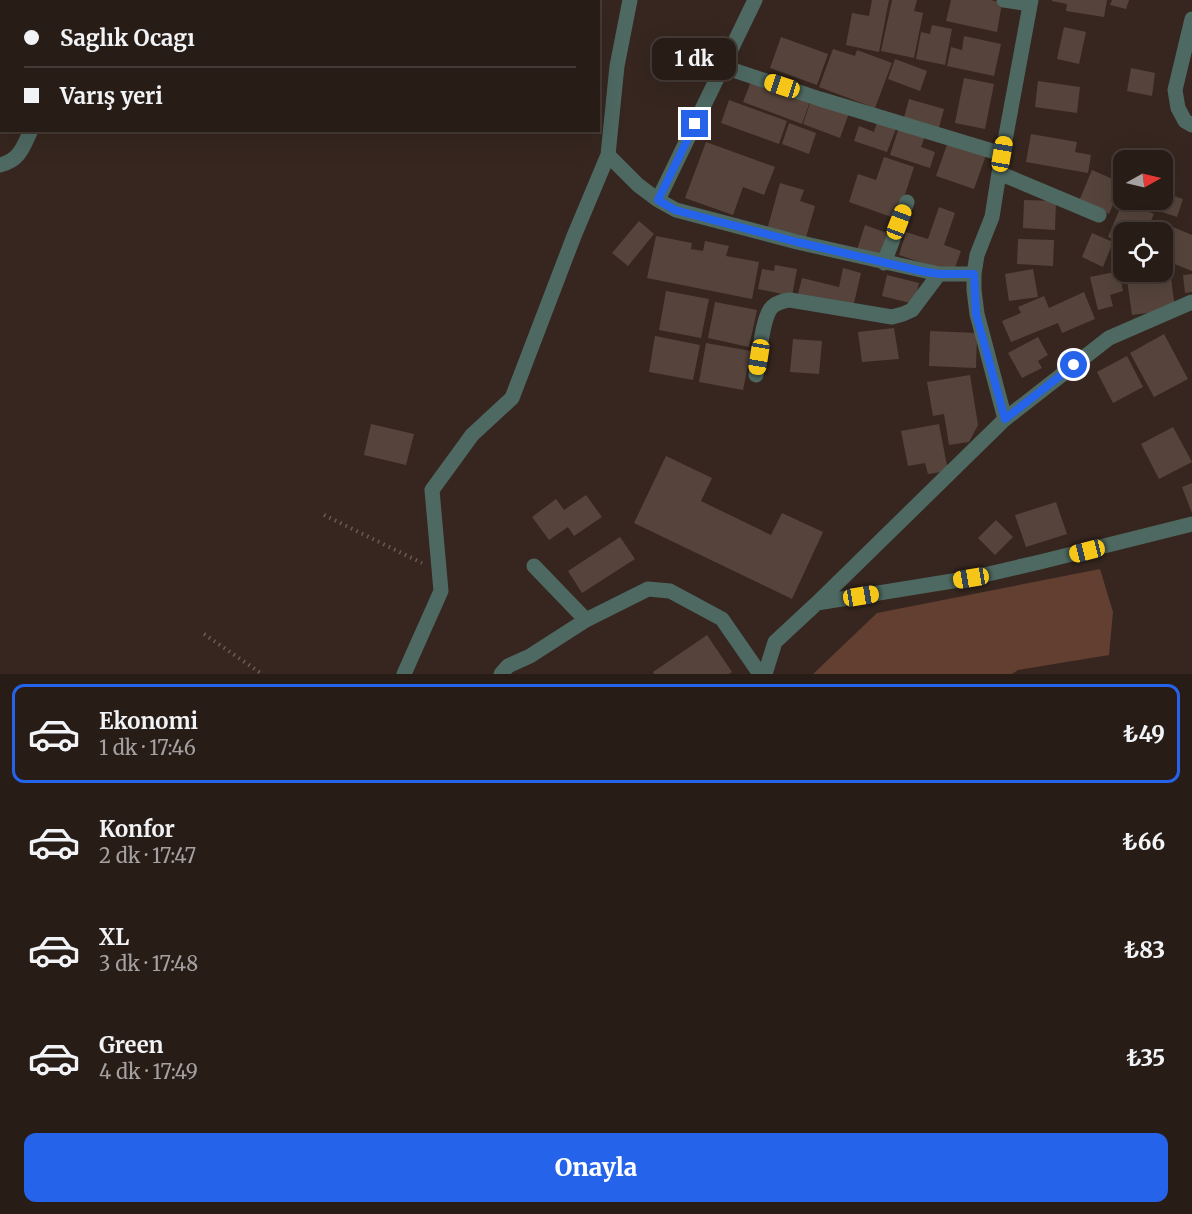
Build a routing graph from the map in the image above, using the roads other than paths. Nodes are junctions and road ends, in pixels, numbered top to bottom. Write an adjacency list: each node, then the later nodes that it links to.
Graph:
1 (630, 0): 10 (street)
2 (755, 0): 6 (street)
3 (1004, 0): 4 (street)
4 (1030, 2): 9 (street)
5 (1192, 19): 7 (street)
6 (724, 67): 9 (street); 13 (street)
7 (1192, 125)
8 (30, 132): 11 (street)
9 (1002, 154): 12 (street)
10 (608, 155): 13 (street); 26 (street)
11 (0, 165)
12 (999, 173): 15 (street); 18 (street)
13 (658, 200): 16 (street)
14 (907, 202): 16 (street)
15 (1099, 215)
16 (884, 263): 17 (street)
17 (939, 274): 18 (street); 20 (street)
18 (974, 274): 21 (street)
19 (1192, 302): 21 (street)
20 (756, 375)
21 (1005, 419): 24 (street)
22 (1192, 524): 24 (street)
23 (534, 566): 25 (street)
24 (817, 603): 29 (street)
25 (586, 620): 27 (street); 28 (street)
26 (405, 674)
27 (501, 674)
28 (760, 674)
29 (765, 674)

